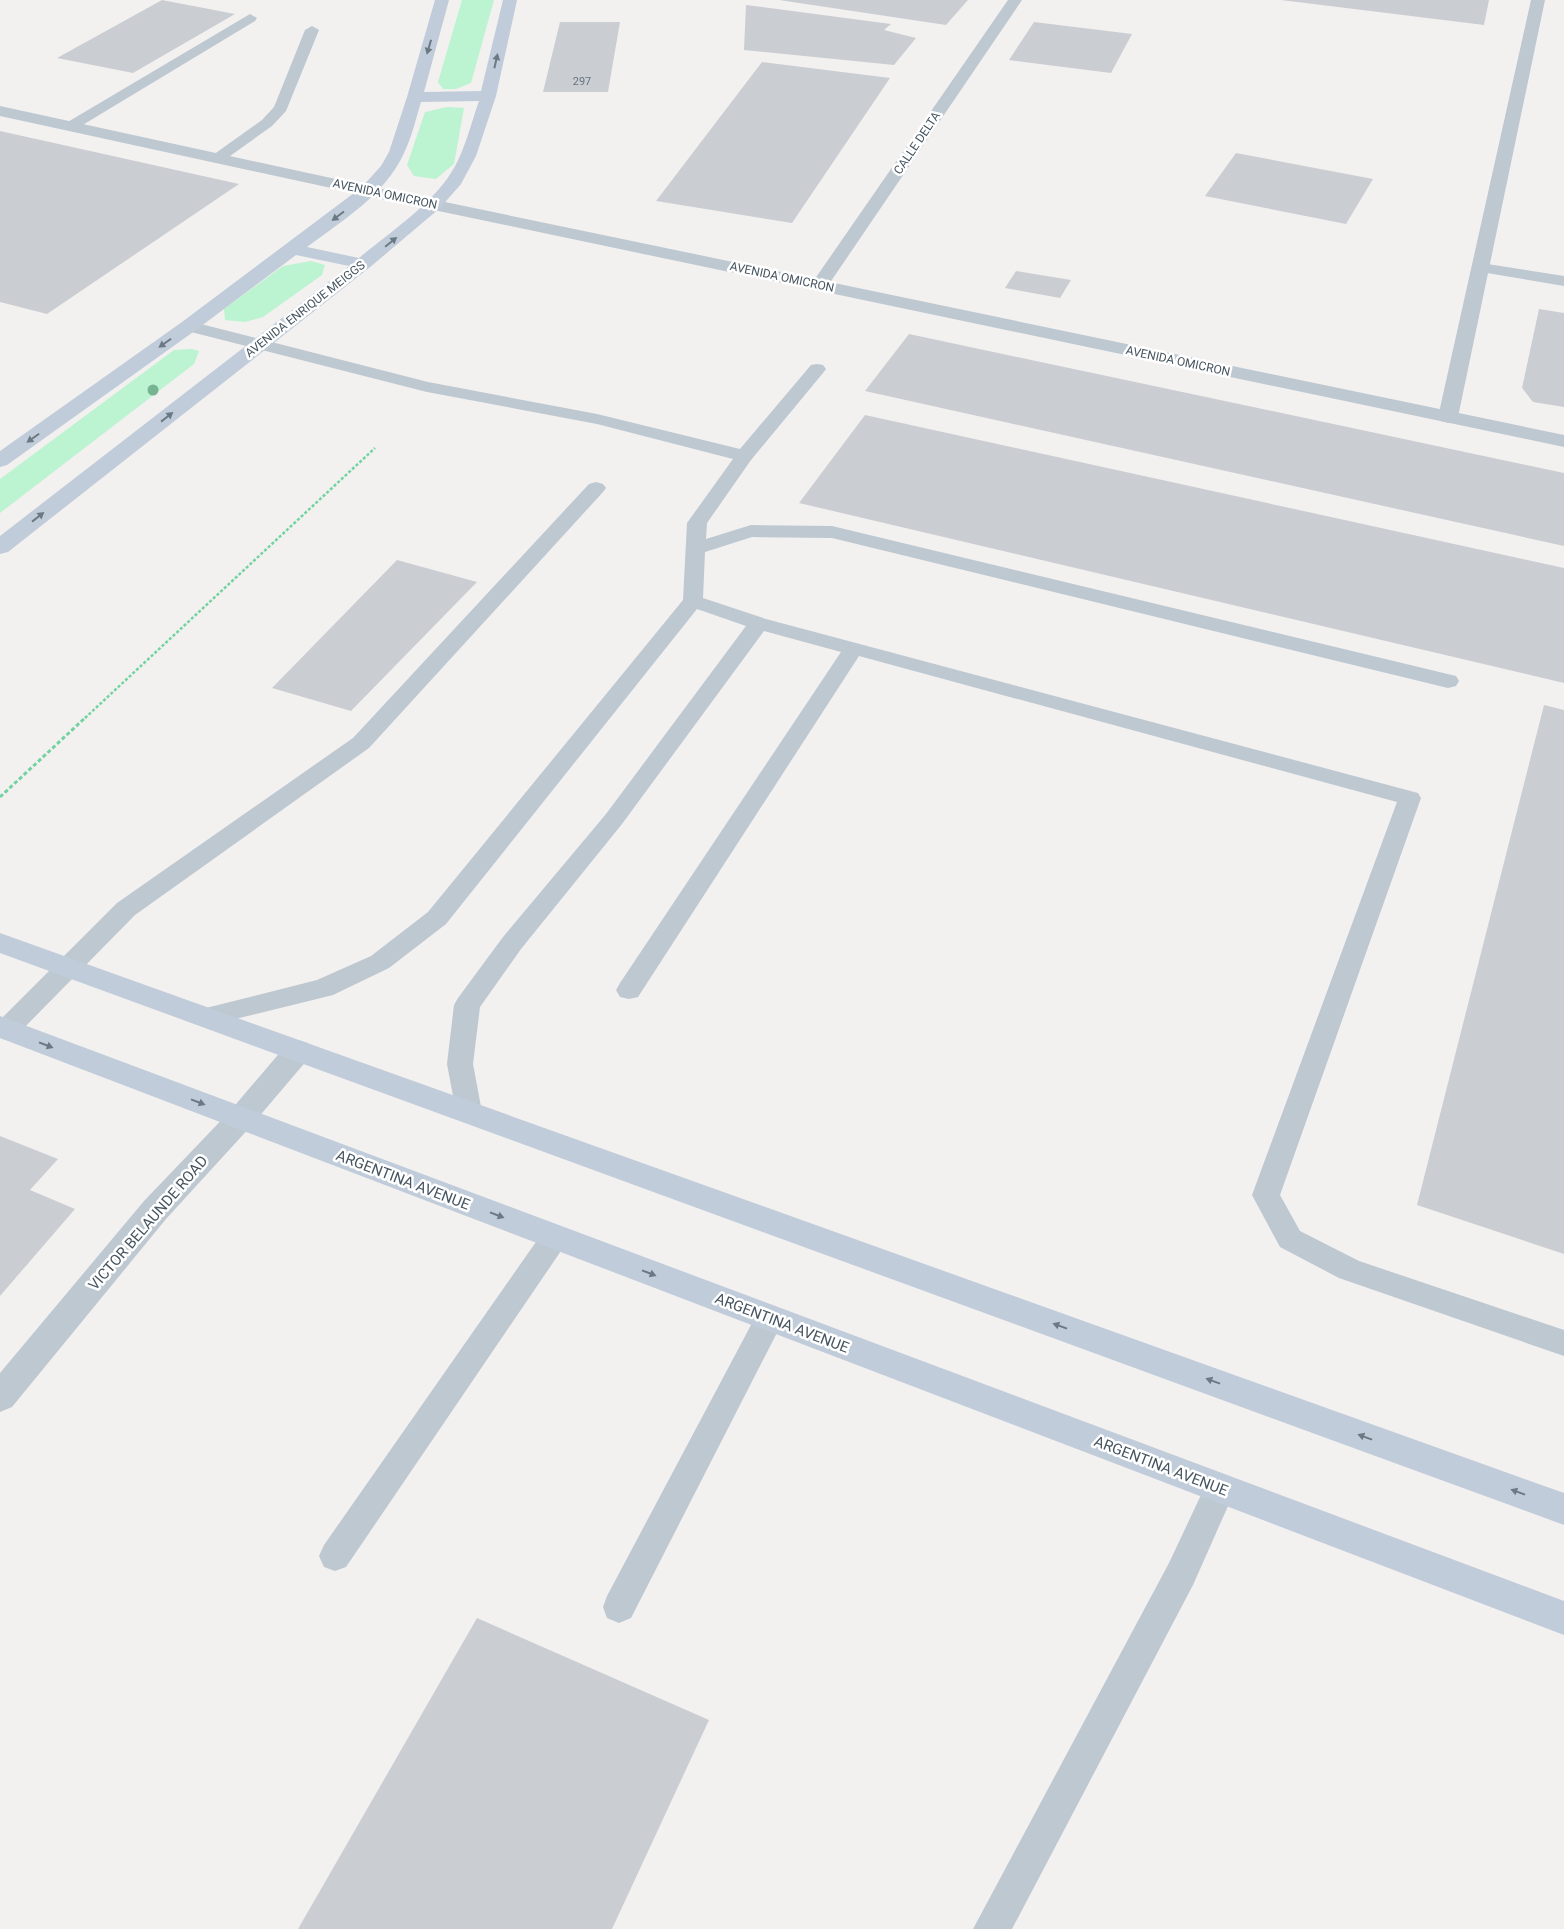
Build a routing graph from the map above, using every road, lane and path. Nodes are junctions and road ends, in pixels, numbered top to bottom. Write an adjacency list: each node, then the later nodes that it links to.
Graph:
1 (442, 0): 8 (main road, one-way to 8)
2 (510, 0): 7 (main road, AVENIDA ENRIQUE MEIGGS, one-way to 2)
3 (1015, 0): 18 (street, CALLE DELTA)
4 (1538, 0): 16 (street)
5 (250, 18): 10 (lane)
6 (312, 30): 11 (lane)
7 (488, 96): 8 (main road); 13 (main road, AVENIDA ENRIQUE MEIGGS)
8 (415, 97): 12 (main road)
9 (0, 111): 10 (street, AVENIDA OMICRON)
10 (71, 126): 11 (street, AVENIDA OMICRON)
11 (218, 158): 12 (street, AVENIDA OMICRON)
12 (368, 191): 13 (street, AVENIDA OMICRON); 14 (main road, one-way to 14)
13 (434, 204): 15 (main road, AVENIDA ENRIQUE MEIGGS, one-way to 13); 18 (street, AVENIDA OMICRON)
14 (294, 249): 15 (main road); 19 (main road)
15 (363, 264): 20 (main road, AVENIDA ENRIQUE MEIGGS)
16 (1481, 268): 17 (lane); 22 (street)
17 (1564, 281)
18 (819, 286): 22 (street, AVENIDA OMICRON)
19 (189, 326): 20 (lane); 26 (main road, one-way to 26)
20 (260, 344): 25 (lane); 28 (main road, AVENIDA ENRIQUE MEIGGS, one-way to 20)
21 (817, 368): 25 (lane)
22 (1448, 417): 23 (street, AVENIDA OMICRON)
23 (1564, 441)
24 (375, 448): 34 (path)
25 (744, 456): 29 (lane)
26 (0, 461)
27 (596, 488): 36 (lane)
28 (0, 547)
29 (697, 548): 30 (lane); 33 (lane)
30 (693, 601): 31 (lane); 38 (lane)
31 (759, 623): 32 (lane); 41 (lane)
32 (854, 648): 37 (lane); 45 (lane)
33 (1448, 681)
34 (0, 797)
35 (0, 943): 36 (main road)
36 (69, 968): 38 (main road); 39 (lane)
37 (629, 990)
38 (207, 1017): 40 (main road)
39 (3, 1029): 42 (main road, ARGENTINA AVENUE, one-way to 42)
40 (298, 1051): 41 (main road); 42 (street, VICTOR BELAUNDE ROAD)
41 (469, 1112): 48 (main road, one-way to 41)
42 (241, 1118): 43 (main road, ARGENTINA AVENUE, one-way to 43); 46 (street, VICTOR BELAUNDE ROAD)
43 (555, 1237): 44 (main road, ARGENTINA AVENUE, one-way to 44); 49 (lane)
44 (769, 1319): 47 (main road, ARGENTINA AVENUE); 50 (lane)
45 (1564, 1343)
46 (0, 1397)
47 (1220, 1488): 51 (main road, ARGENTINA AVENUE); 52 (lane)
48 (1564, 1509)
49 (335, 1556)
50 (620, 1607)
51 (1564, 1618)
52 (992, 1929)

